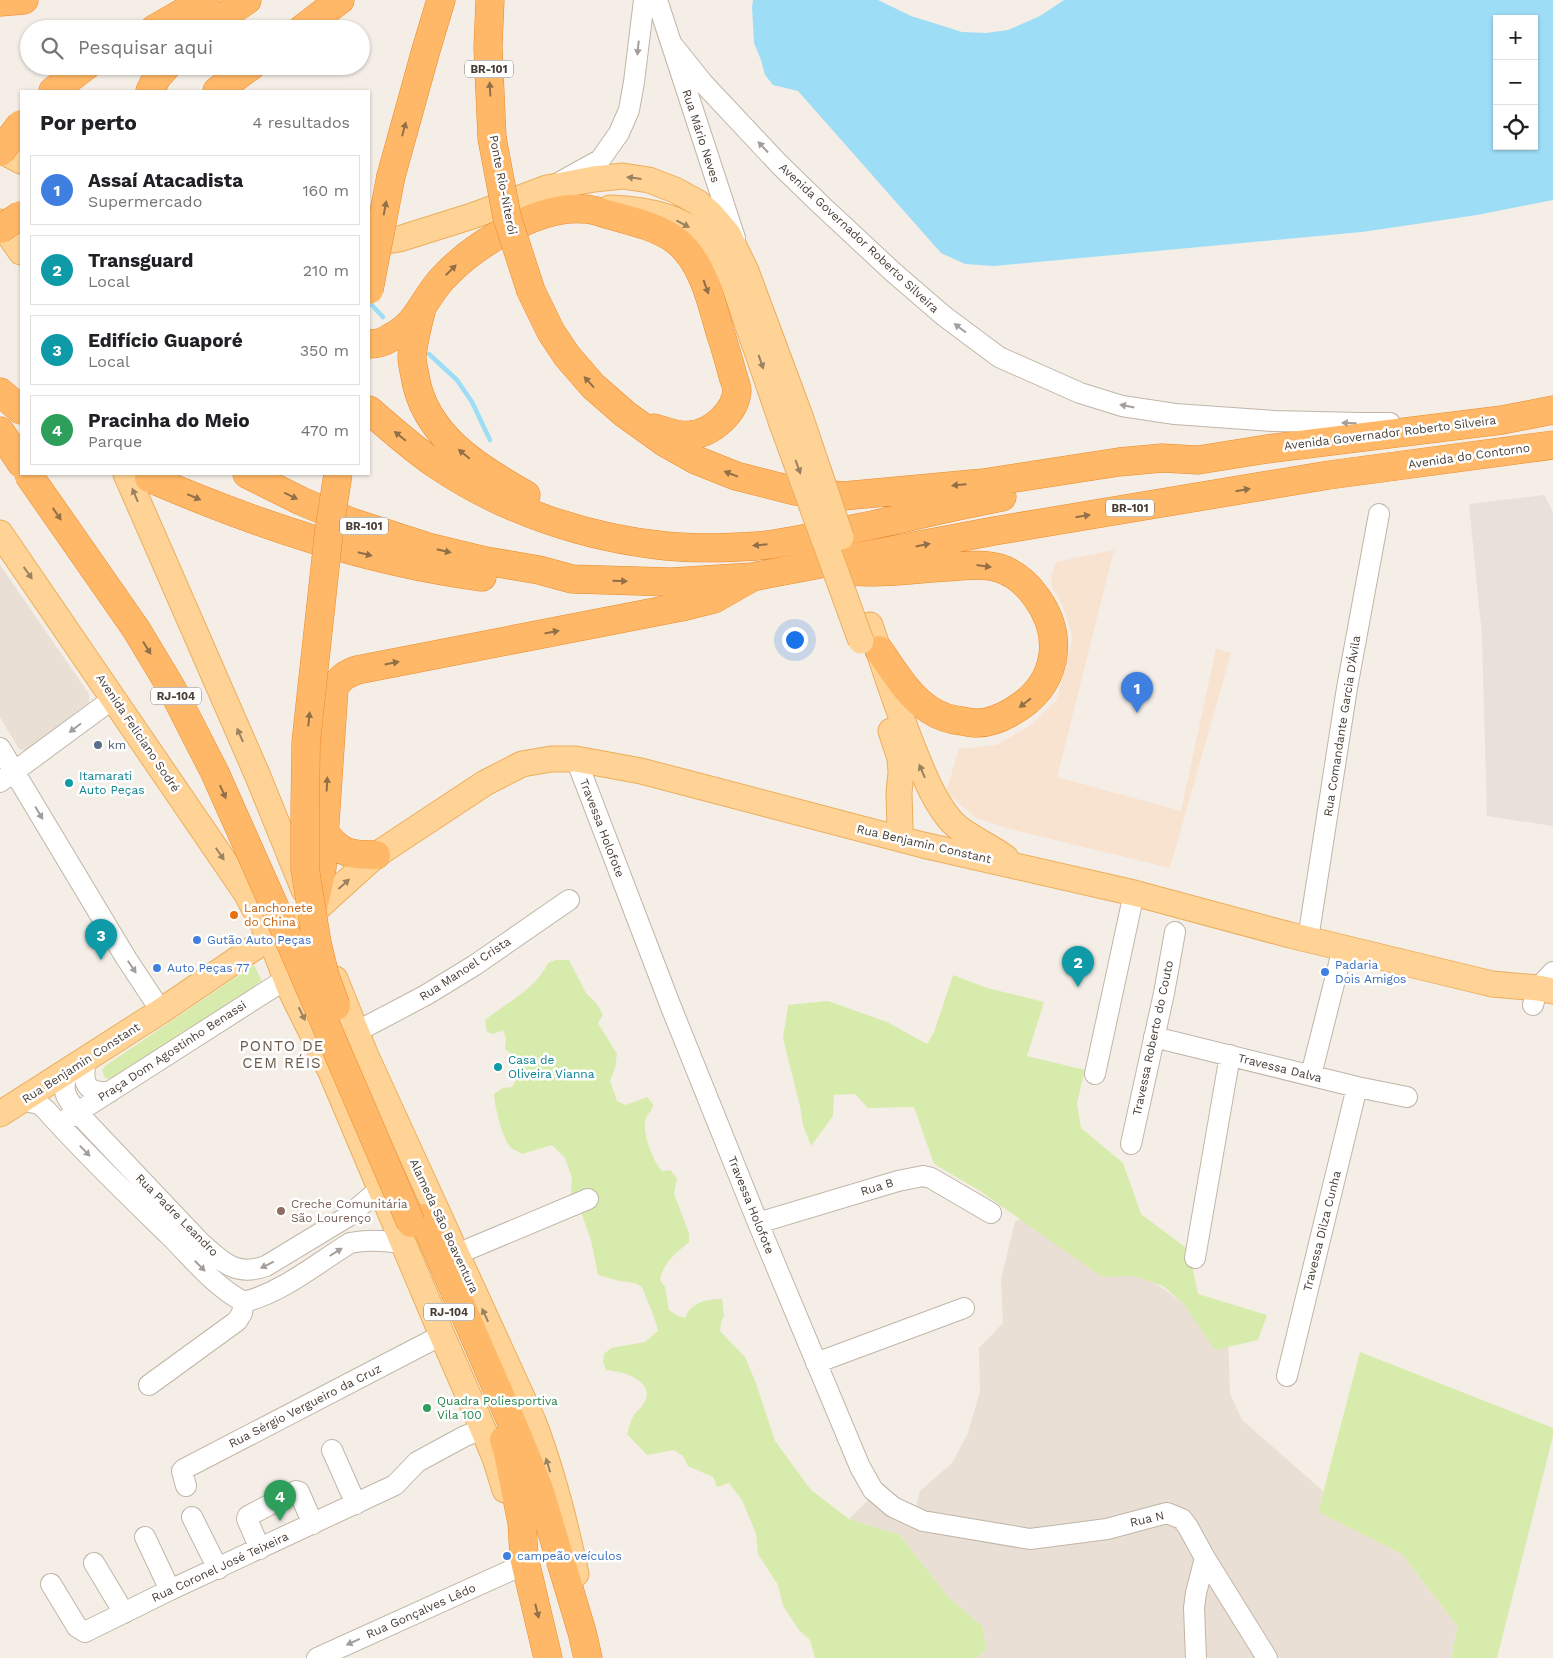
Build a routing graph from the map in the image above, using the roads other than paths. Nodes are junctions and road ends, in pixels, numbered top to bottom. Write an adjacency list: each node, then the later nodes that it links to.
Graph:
1 (24, 0): 9 (highway)
2 (205, 0): 10 (highway)
3 (247, 0): 11 (highway)
4 (340, 0): 12 (highway)
5 (441, 0): 31 (highway, one-way to 5, bridge)
6 (490, 0): 40 (highway, Ponte Rio-Niterói / BR-101, one-way to 6, bridge)
7 (644, 0): 23 (street, one-way to 23)
8 (656, 0): 13 (street, Rua Mário Neves)
9 (0, 2)
10 (170, 20)
11 (219, 20)
12 (314, 20)
13 (671, 43): 30 (street, Rua Mário Neves); 42 (street, Avenida Governador Roberto Silveira, one-way to 13)
14 (73, 75): 17 (highway)
15 (159, 75): 18 (highway)
16 (239, 75): 19 (highway)
17 (54, 90)
18 (150, 90)
19 (218, 90)
20 (20, 125): 21 (highway, bridge)
21 (0, 151): 22 (main road)
22 (20, 161)
23 (548, 188): 28 (main road); 30 (main road, one-way to 23)
24 (585, 209): 32 (highway, one-way to 24); 40 (highway, one-way to 40); 41 (main road, one-way to 41)
25 (20, 216): 27 (highway, bridge)
26 (0, 222): 29 (main road)
27 (0, 229)
28 (370, 244)
29 (20, 251)
30 (746, 271): 41 (main road)
31 (370, 285)
32 (422, 308): 33 (highway); 54 (highway, one-way to 32)
33 (370, 344)
34 (0, 392): 36 (highway)
35 (0, 400): 37 (highway)
36 (20, 410)
37 (20, 410)
38 (1553, 410): 42 (highway, BR-101)
39 (370, 411): 54 (highway, one-way to 39)
40 (625, 414): 51 (highway, Ponte Rio-Niterói / BR-101, one-way to 40)
41 (790, 418): 58 (main road, bridge)
42 (1502, 420): 45 (highway, Avenida Governador Roberto Silveira / BR-101)
43 (0, 431): 46 (highway)
44 (1553, 444): 55 (highway, Avenida do Contorno / BR-101, one-way to 44)
45 (1198, 460): 51 (highway, Avenida Governador Roberto Silveira / BR-101, one-way to 51); 54 (highway, one-way to 54)
46 (20, 462)
47 (29, 475): 101 (highway, RJ-104, one-way to 101, bridge)
48 (250, 475): 57 (highway, BR-101, one-way to 57)
49 (338, 475): 101 (highway, one-way to 49, bridge)
50 (138, 476): 57 (highway, one-way to 57); 68 (main road, one-way to 50)
51 (795, 492)
52 (1379, 514): 76 (street, Rua Comandante Garcia D'Ávila)
53 (0, 533): 59 (main road, Avenida Feliciano Sodré, one-way to 59)
54 (594, 533)
55 (806, 567): 56 (highway, BR-101); 58 (highway, one-way to 58)
56 (752, 577): 57 (highway, BR-101, one-way to 56); 64 (highway, one-way to 56)
57 (572, 579)
58 (870, 639): 63 (main road, one-way to 58); 65 (main road)
59 (114, 698): 62 (street, one-way to 62); 75 (main road, Avenida Feliciano Sodré, one-way to 75)
60 (0, 748): 62 (street)
61 (576, 759): 65 (main road, Rua Benjamin Constant); 67 (main road, Rua Benjamin Constant); 100 (street, Travessa Holofote)
62 (7, 777): 80 (street, one-way to 80)
63 (946, 814): 66 (main road); 69 (main road)
64 (325, 833): 67 (highway); 70 (highway)
65 (898, 838): 66 (main road, Rua Benjamin Constant)
66 (923, 845): 69 (main road, Rua Benjamin Constant)
67 (376, 855): 70 (main road, Rua Benjamin Constant); 73 (main road, Rua Benjamin Constant, one-way to 67)
68 (292, 860): 70 (main road, Rua Benjamin Constant); 73 (main road)
69 (1016, 866): 71 (main road, Rua Benjamin Constant)
70 (322, 868): 73 (highway)
71 (1134, 893): 76 (main road, Rua Benjamin Constant); 87 (street)
72 (569, 900): 81 (street, Rua Manoel Crista)
73 (312, 913): 75 (main road, Rua Benjamin Constant); 81 (main road, Alameda São Boaventura)
74 (1175, 932): 82 (street, Travessa Roberto do Couto)
75 (270, 937): 78 (main road); 80 (main road, Rua Benjamin Constant)
76 (1308, 939): 77 (main road, Rua Benjamin Constant)
77 (1343, 948): 79 (main road, Rua Benjamin Constant); 88 (street)
78 (286, 979): 86 (main road, one-way to 86); 90 (street, Praça Dom Agostinho Benassi)
79 (1546, 993)
80 (161, 1011): 85 (main road, Rua Benjamin Constant)
81 (356, 1032): 84 (main road, Alameda São Boaventura)
82 (1154, 1037): 83 (street, Travessa Dalva); 96 (street, Travessa Roberto do Couto)
83 (1230, 1055): 88 (street, Travessa Dalva); 103 (street)
84 (366, 1056): 86 (main road); 102 (main road, Alameda São Boaventura)
85 (77, 1065): 90 (street); 92 (main road, Rua Benjamin Constant); 93 (street, Rua Padre Leandro)
86 (331, 1072): 97 (main road)
87 (1094, 1074)
88 (1311, 1075): 89 (street, Travessa Dalva)
89 (1357, 1087): 91 (street, Travessa Dalva); 108 (street, Travessa Dilza Cunha)
90 (110, 1092): 93 (street, Praça Dom Agostinho Benassi)
91 (1407, 1097)
92 (22, 1100): 94 (main road, Rua Benjamin Constant); 95 (street, Rua Padre Leandro)
93 (77, 1112): 95 (street, Praça Dom Agostinho Benassi); 97 (street, Rua Padre Leandro, one-way to 93)
94 (0, 1114)
95 (59, 1124): 104 (street, Rua Padre Leandro, one-way to 104)
96 (1131, 1144)
97 (380, 1189): 101 (main road)
98 (588, 1200): 102 (street)
99 (991, 1213): 100 (street, Rua B)
100 (758, 1223): 107 (street, Travessa Holofote)
101 (412, 1228): 104 (street, one-way to 101); 106 (main road); 120 (highway, RJ-104); 126 (highway)
102 (457, 1254): 126 (main road, Alameda São Boaventura, one-way to 102)
103 (1195, 1258)
104 (244, 1302): 109 (street)
105 (964, 1308): 107 (street)
106 (442, 1335): 110 (main road); 112 (street, Rua Sérgio Vergueiro da Cruz)
107 (816, 1364): 117 (street, Travessa Holofote)
108 (1287, 1376)
109 (149, 1385)
110 (483, 1429): 113 (street, Rua Coronel José Teixeira); 120 (main road)
111 (332, 1450): 113 (street)
112 (186, 1486)
113 (356, 1504): 115 (street, Rua Coronel José Teixeira)
114 (192, 1517): 122 (street)
115 (313, 1524): 118 (street, Rua Coronel José Teixeira); 118 (street)
116 (145, 1537): 124 (street)
117 (1030, 1539): 119 (street, Rua N)
118 (260, 1549): 122 (street, Rua Coronel José Teixeira)
119 (1205, 1558): 130 (street); 131 (street, Rua N)
120 (524, 1560): 127 (street, Rua Gonçalves Lêdo, one-way to 127); 128 (highway, RJ-104, one-way to 128)
121 (94, 1563): 125 (street)
122 (218, 1569): 124 (street, Rua Coronel José Teixeira)
123 (51, 1584): 125 (street, Rua Coronel José Teixeira)
124 (170, 1590): 125 (street, Rua Coronel José Teixeira)
125 (124, 1613)
126 (582, 1632): 129 (highway, Alameda São Boaventura)
127 (317, 1658)
128 (548, 1658)
129 (588, 1658)
130 (1196, 1658)
131 (1267, 1658)

